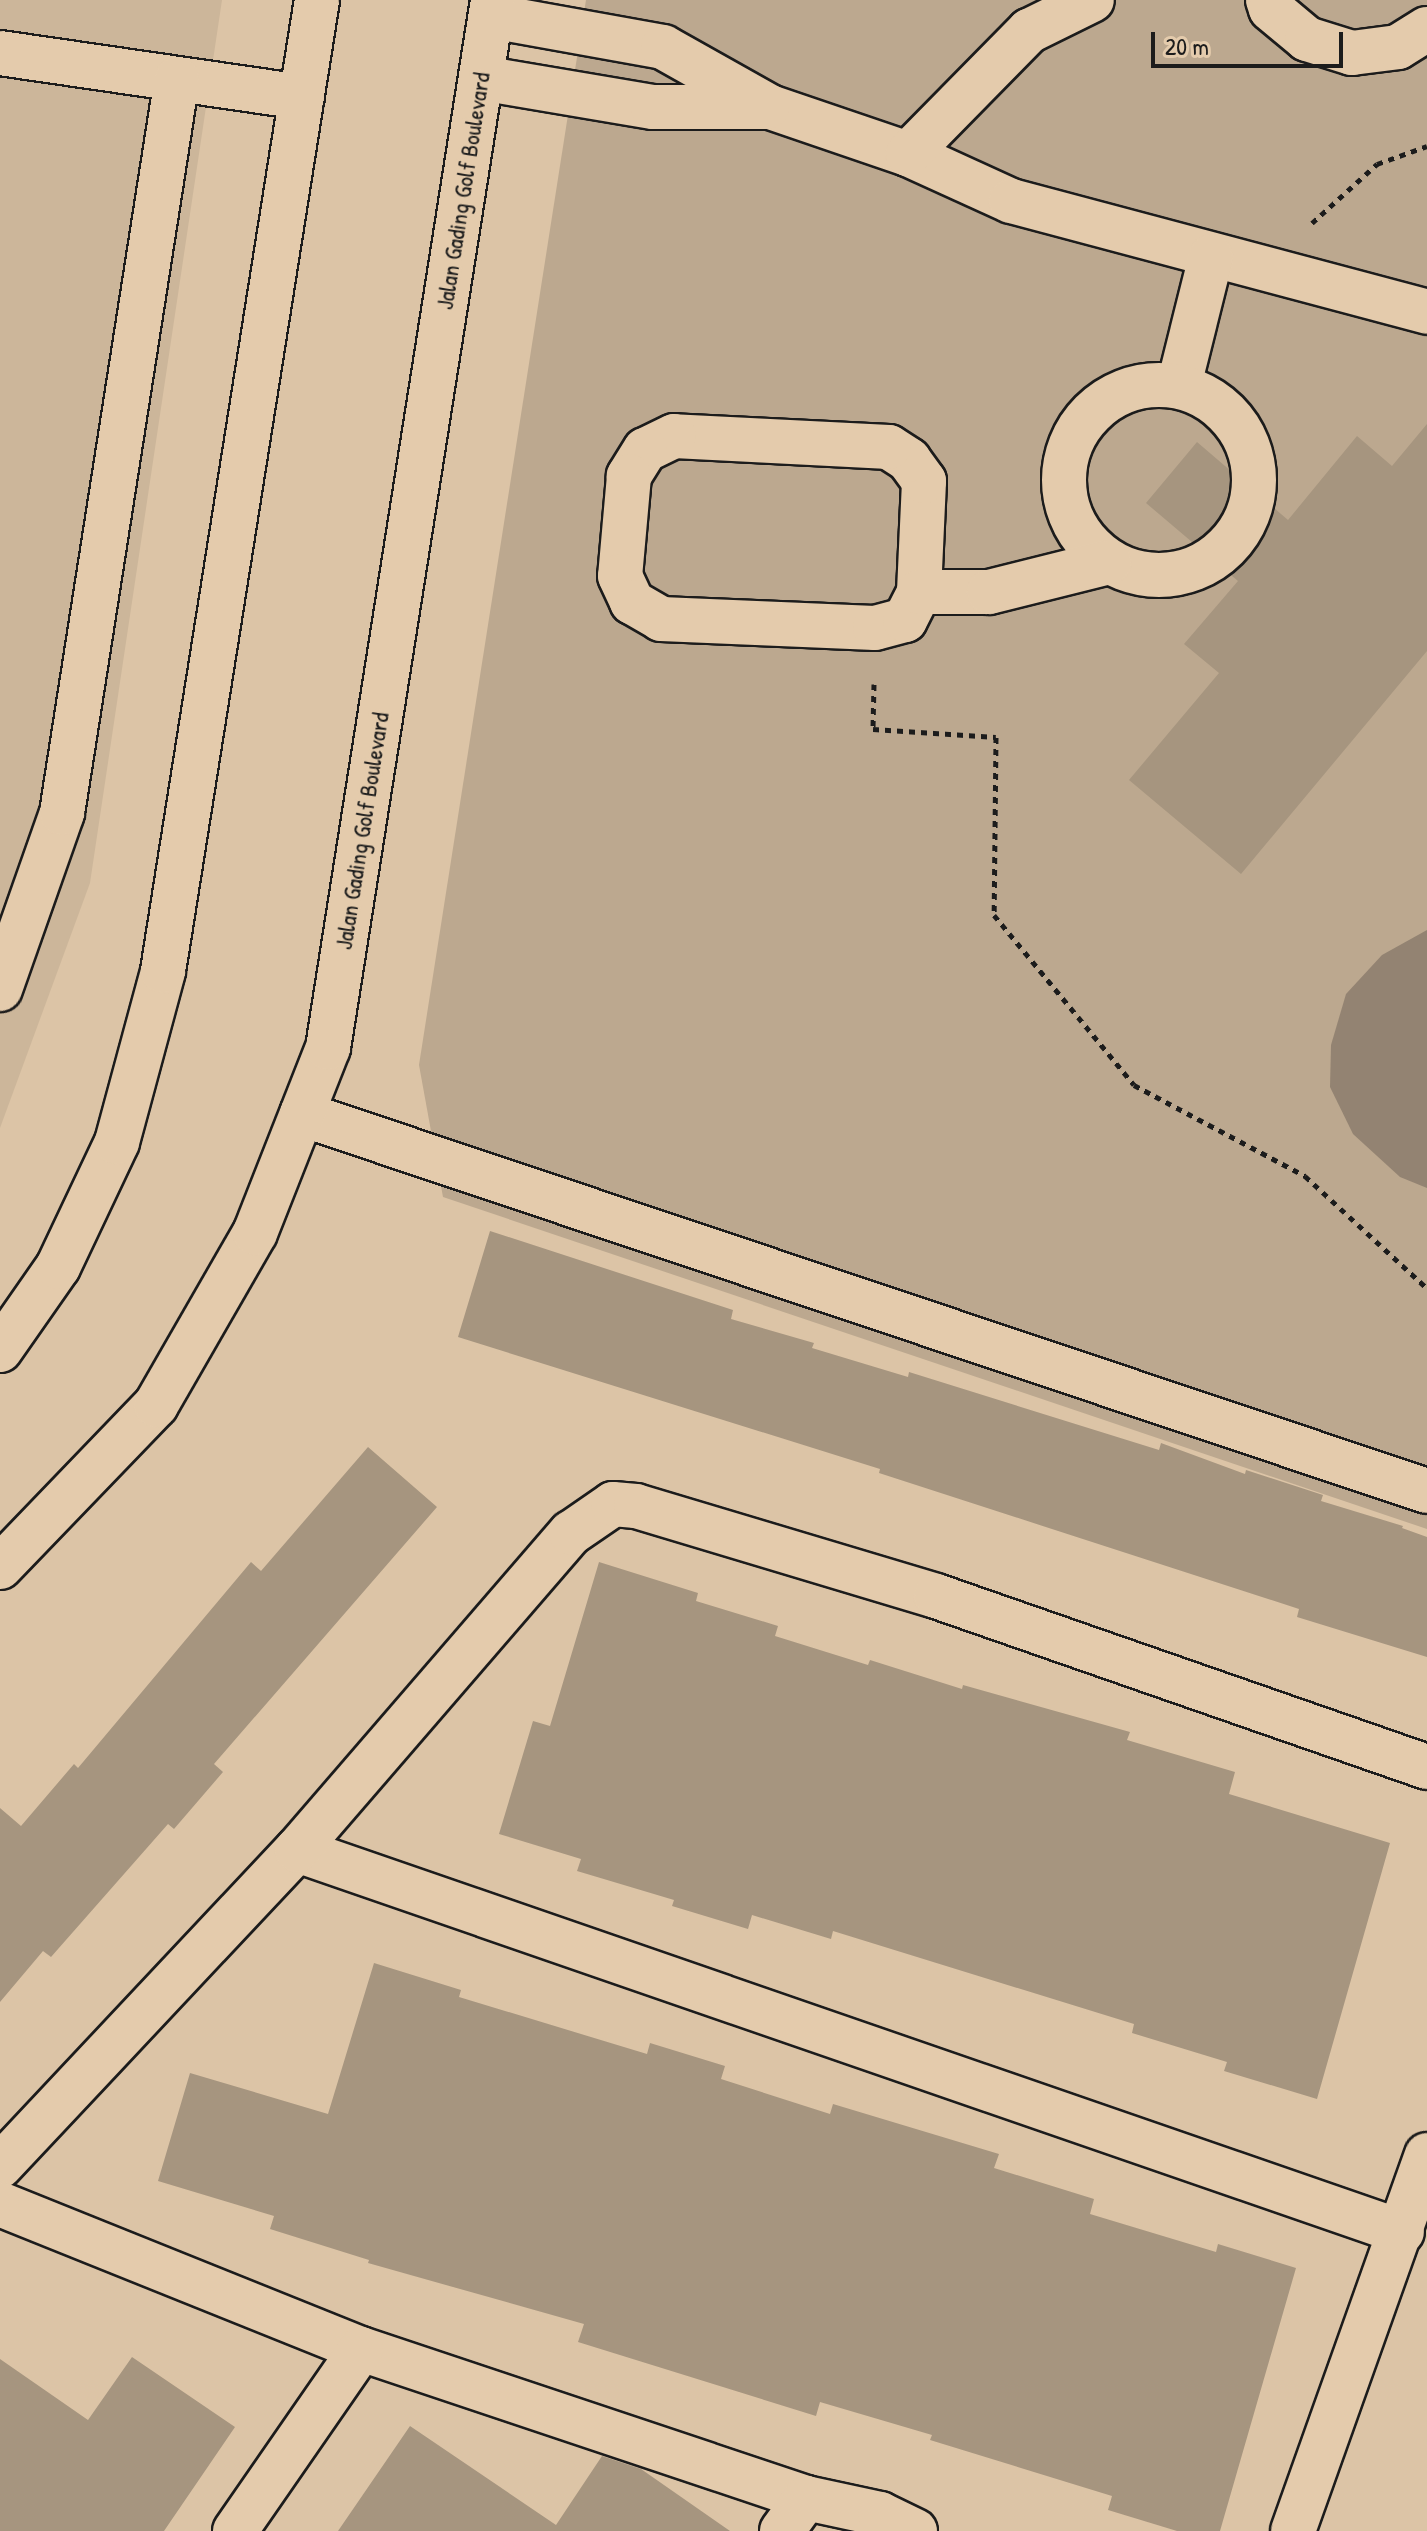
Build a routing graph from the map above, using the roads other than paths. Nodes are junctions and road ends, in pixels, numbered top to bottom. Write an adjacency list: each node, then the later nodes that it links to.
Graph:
1 (1092, 0): 11 (street)
2 (1268, 0): 5 (street)
3 (310, 1): 9 (street)
4 (492, 8): 7 (street, Jalan Gading Golf Boulevard); 10 (street)
5 (1427, 29)
6 (0, 53): 8 (street)
7 (481, 78): 10 (street); 18 (street, Jalan Gading Golf Boulevard)
8 (177, 79): 9 (street); 17 (street)
9 (302, 97): 19 (street)
10 (770, 107): 11 (street)
11 (908, 154): 12 (street)
12 (1211, 257): 13 (street); 14 (street)
13 (1427, 312)
14 (1179, 385): 15 (street); 15 (street)
15 (1109, 562): 16 (street)
16 (919, 592): 16 (street)
17 (0, 989)
18 (302, 1114): 20 (street); 21 (street, Jalan Gading Golf Boulevard)
19 (0, 1350)
20 (1427, 1491)
21 (0, 1567)
22 (1427, 1767): 23 (street)
23 (297, 1850): 25 (street); 27 (street)
24 (1427, 2155): 27 (street)
25 (0, 2166)
26 (0, 2204): 28 (street)
27 (1402, 2232): 32 (street)
28 (361, 2349): 29 (street); 30 (street)
29 (794, 2514): 31 (street)
30 (235, 2531)
31 (915, 2531)
32 (1293, 2531)

